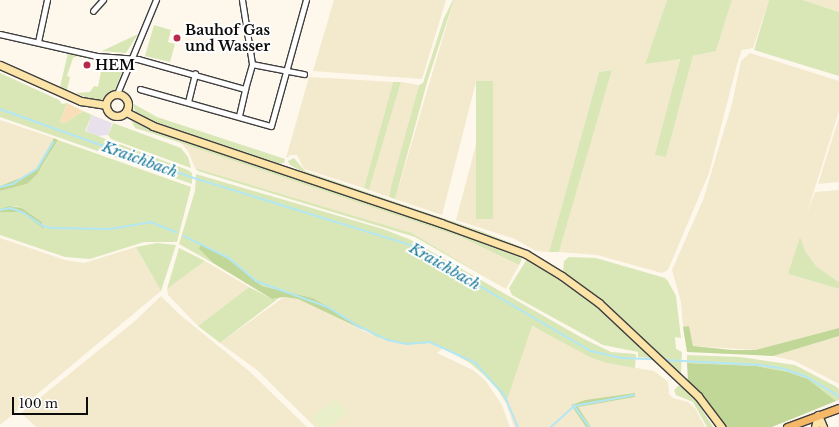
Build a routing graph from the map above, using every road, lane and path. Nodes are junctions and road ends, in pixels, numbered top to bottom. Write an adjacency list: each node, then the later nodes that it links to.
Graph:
1 (47, 0): 8 (street)
2 (103, 0): 6 (street)
3 (156, 0): 9 (street)
4 (242, 0): 10 (street)
5 (306, 0): 12 (street)
6 (93, 11)
7 (0, 34): 8 (street)
8 (38, 42): 9 (street)
9 (132, 59): 13 (street); 17 (street)
10 (252, 64): 12 (street); 16 (street)
11 (0, 65): 19 (main road)
12 (286, 71): 14 (street); 21 (street)
13 (195, 74): 16 (street); 18 (street)
14 (304, 74)
15 (140, 89): 18 (street)
16 (245, 89): 21 (street)
17 (118, 94): 19 (main road); 20 (main road)
18 (188, 102): 21 (street)
19 (105, 105): 20 (main road)
20 (126, 112): 23 (main road)
21 (239, 116)
22 (837, 409): 24 (main road)
23 (710, 412): 25 (main road); 26 (main road)
24 (818, 415): 27 (main road); 28 (main road); 29 (main road)
25 (716, 427)
26 (721, 427)
27 (787, 427)
28 (815, 427)
29 (823, 427)

